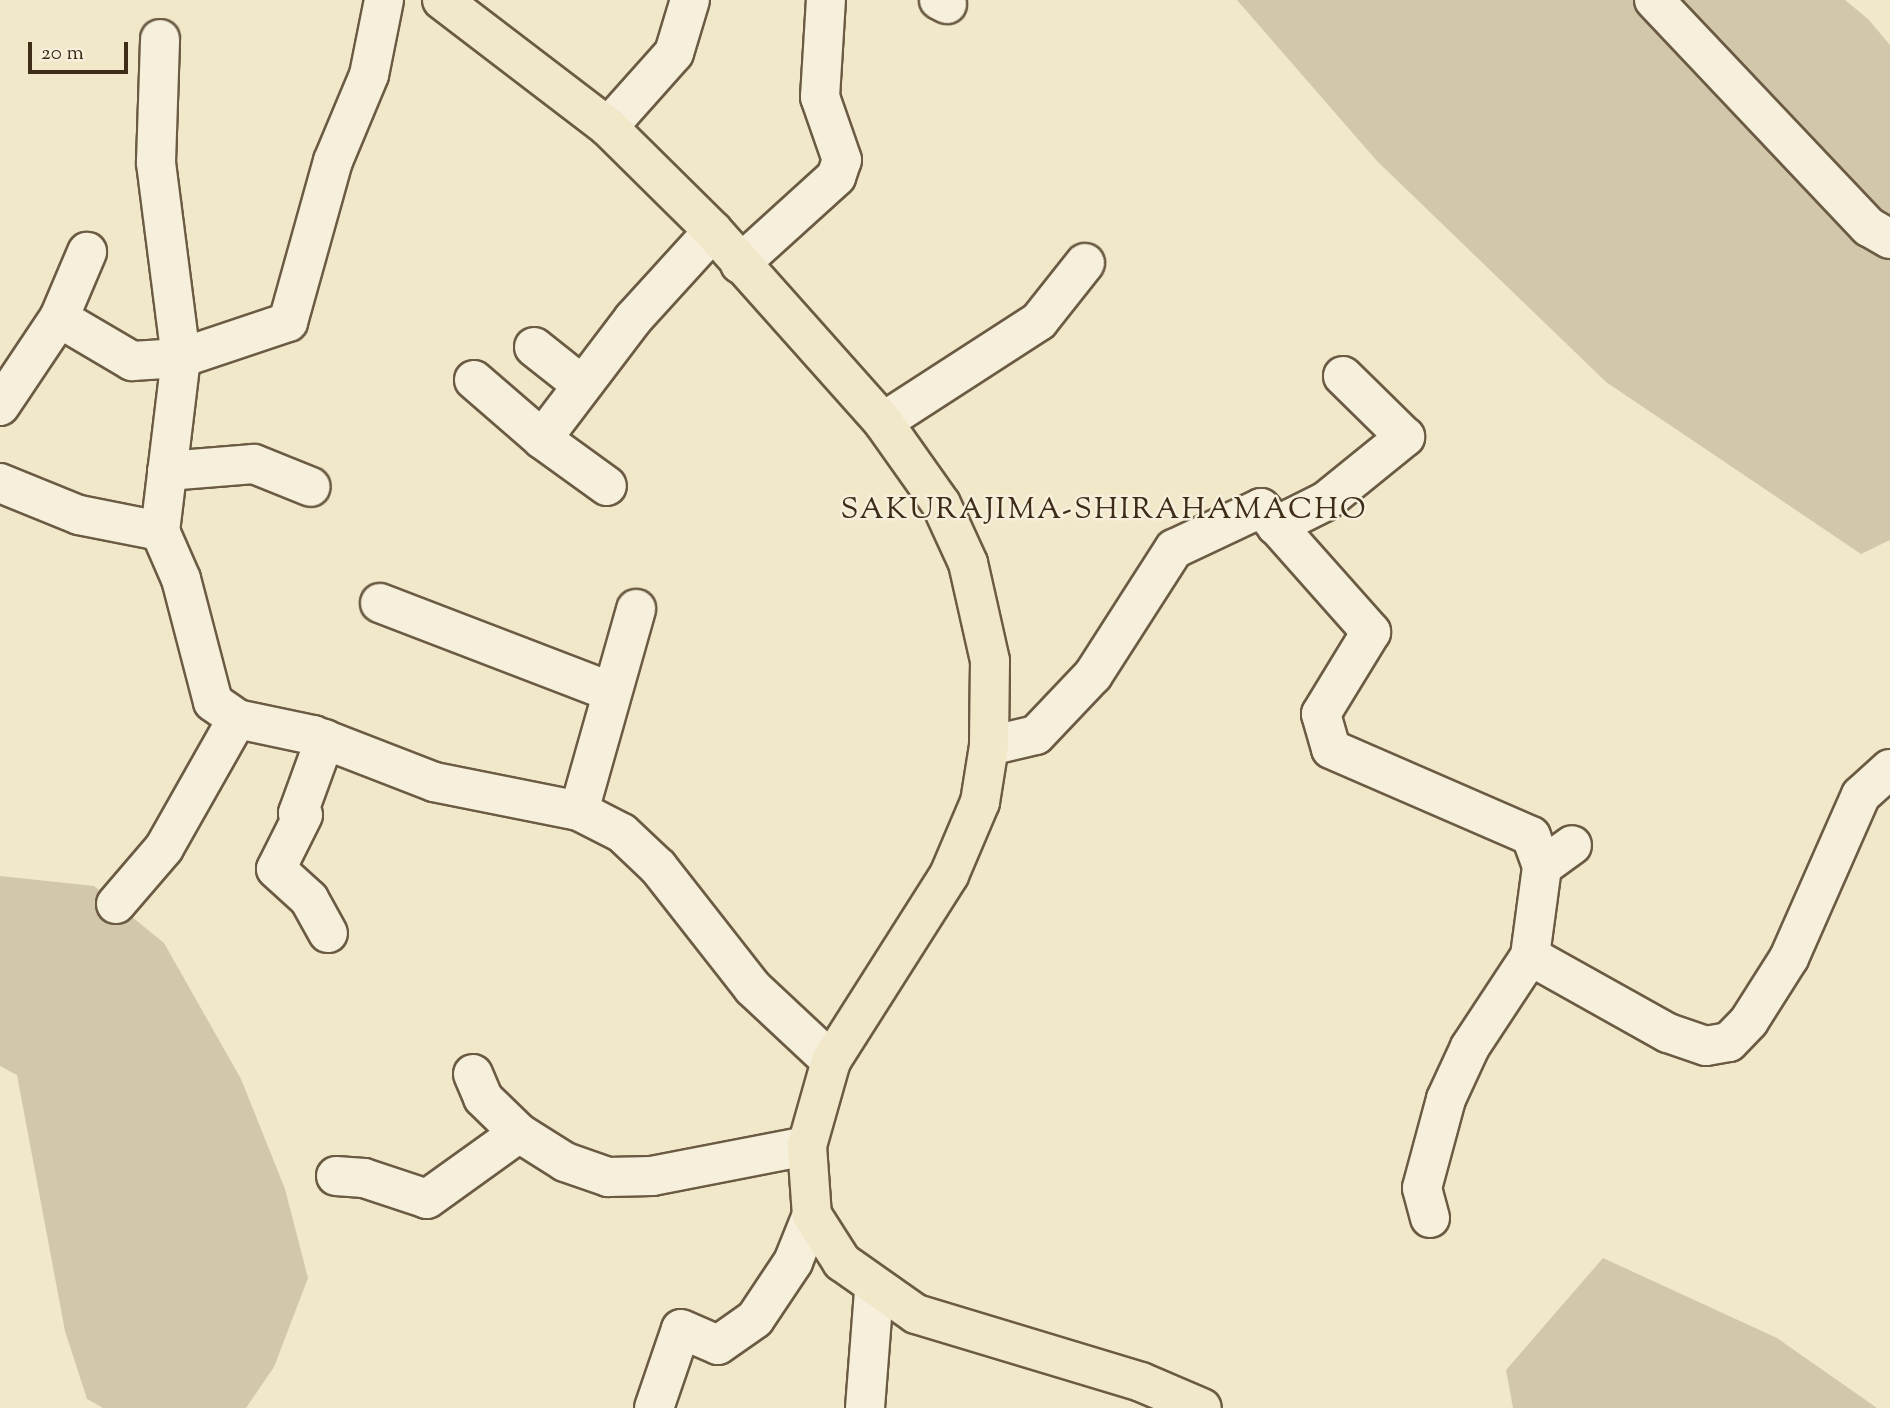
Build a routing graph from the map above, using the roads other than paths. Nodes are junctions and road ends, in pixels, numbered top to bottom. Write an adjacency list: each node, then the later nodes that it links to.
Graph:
1 (384, 0): 15 (street)
2 (442, 0): 7 (main road)
3 (690, 0): 7 (street)
4 (826, 0): 12 (street)
5 (1654, 0): 9 (street)
6 (160, 40): 15 (street)
7 (608, 127): 8 (main road)
8 (713, 231): 12 (main road); 18 (street)
9 (1890, 239)
10 (88, 252): 13 (street)
11 (1085, 263): 20 (street)
12 (740, 264): 20 (main road)
13 (59, 318): 15 (street); 19 (street)
14 (534, 347): 18 (street)
15 (181, 358): 22 (street)
16 (1343, 376): 26 (street)
17 (474, 380): 21 (street)
18 (582, 385): 21 (street)
19 (1, 400)
20 (883, 422): 33 (main road)
21 (542, 439): 24 (street)
22 (167, 471): 25 (street); 27 (street)
23 (0, 483): 27 (street)
24 (607, 486)
25 (311, 487)
26 (1276, 526): 33 (street); 37 (street)
27 (160, 531): 31 (street)
28 (380, 603): 30 (street)
29 (636, 609): 30 (street)
30 (612, 692): 35 (street)
31 (237, 719): 32 (street); 38 (street)
32 (326, 739): 35 (street); 39 (street)
33 (989, 746): 41 (main road)
34 (1890, 769): 40 (street)
35 (579, 811): 41 (street)
36 (1572, 845): 37 (street)
37 (1542, 867): 40 (street)
38 (116, 904)
39 (328, 933)
40 (1531, 956): 47 (street)
41 (831, 1061): 44 (main road)
42 (473, 1074): 43 (street)
43 (519, 1133): 44 (street); 45 (street)
44 (807, 1146): 46 (main road)
45 (336, 1176)
46 (812, 1214): 48 (main road); 50 (street)
47 (1430, 1218)
48 (874, 1291): 49 (main road); 51 (street)
49 (1188, 1405)
50 (654, 1408)
51 (865, 1408)

